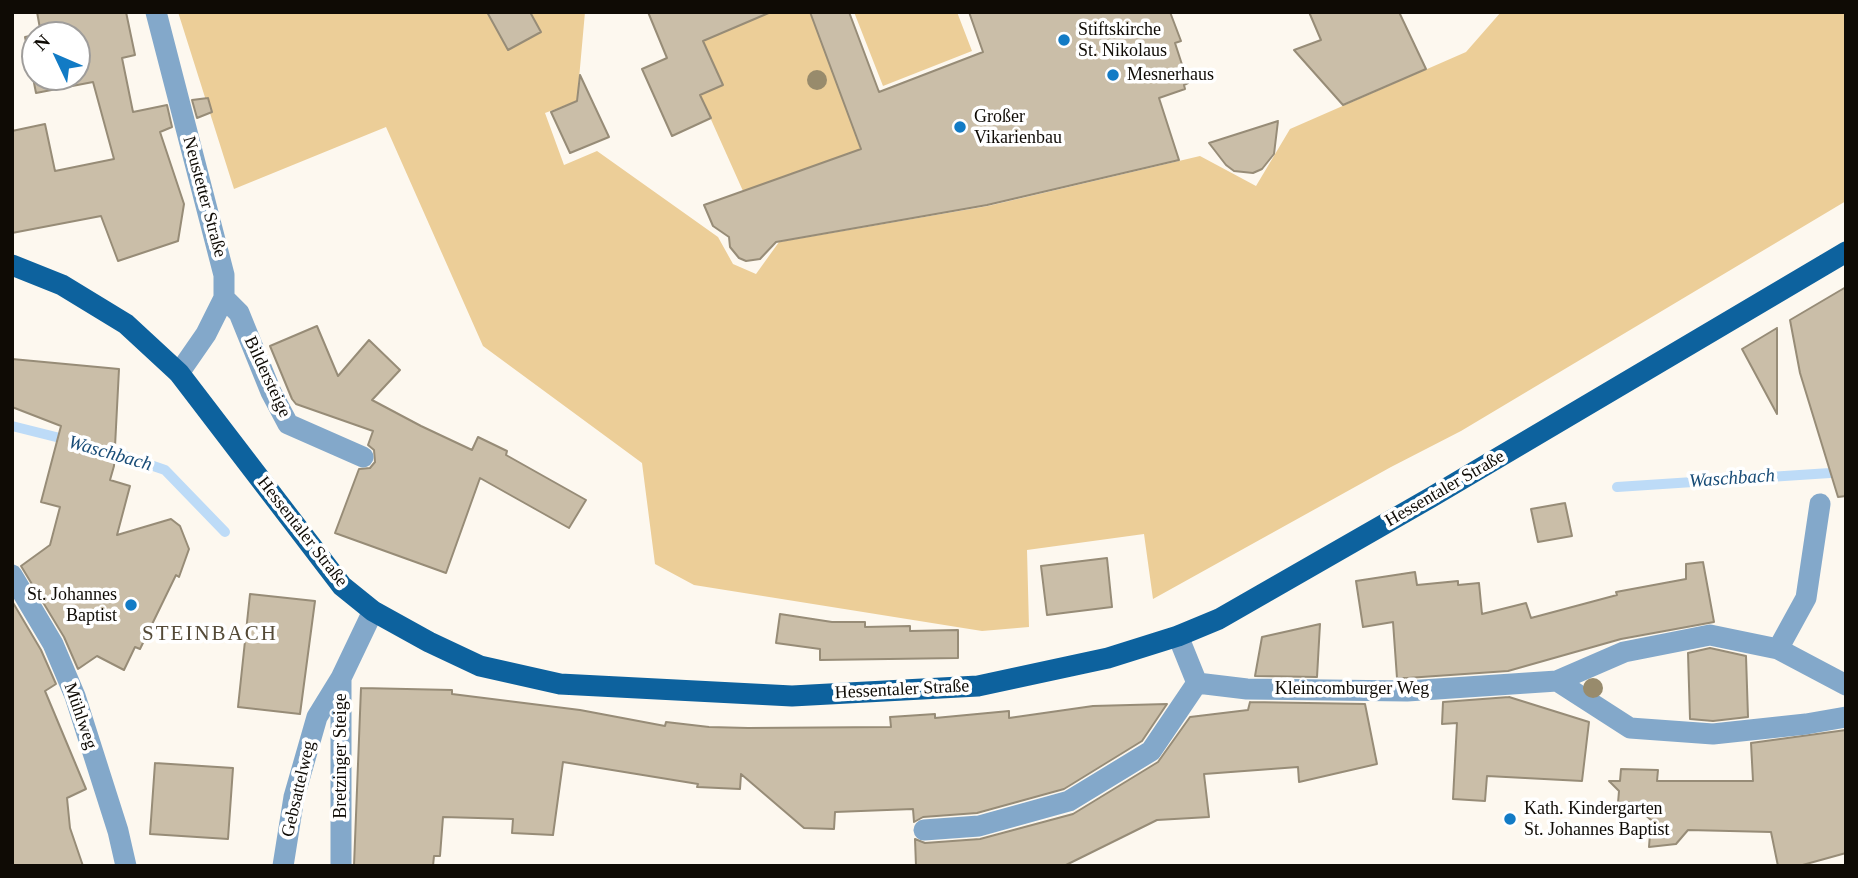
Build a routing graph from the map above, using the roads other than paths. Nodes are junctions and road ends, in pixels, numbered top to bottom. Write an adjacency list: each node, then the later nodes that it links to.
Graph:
1 (156, 12): 4 (street, Neustetter Straße)
2 (1846, 252): 10 (main road, Hessentaler Straße)
3 (12, 265): 5 (main road, Hessentaler Straße)
4 (224, 298): 5 (street); 6 (street, Bildersteige)
5 (178, 373): 9 (main road, Hessentaler Straße)
6 (363, 457)
7 (1819, 504): 11 (street)
8 (12, 575): 18 (street, Mühlweg)
9 (373, 611): 10 (main road, Hessentaler Straße); 12 (street, Bretzinger Steige)
10 (1178, 636): 14 (street)
11 (1778, 649): 13 (street, Kleincomburger Weg); 15 (street, Kleincomburger Weg)
12 (341, 678): 19 (street, Gebsattelweg); 20 (street, Bretzinger Steige)
13 (1557, 681): 14 (street, Kleincomburger Weg); 16 (street)
14 (1197, 683): 17 (street)
15 (1846, 685)
16 (1846, 717)
17 (924, 830)
18 (126, 866)
19 (283, 866)
20 (341, 866)

